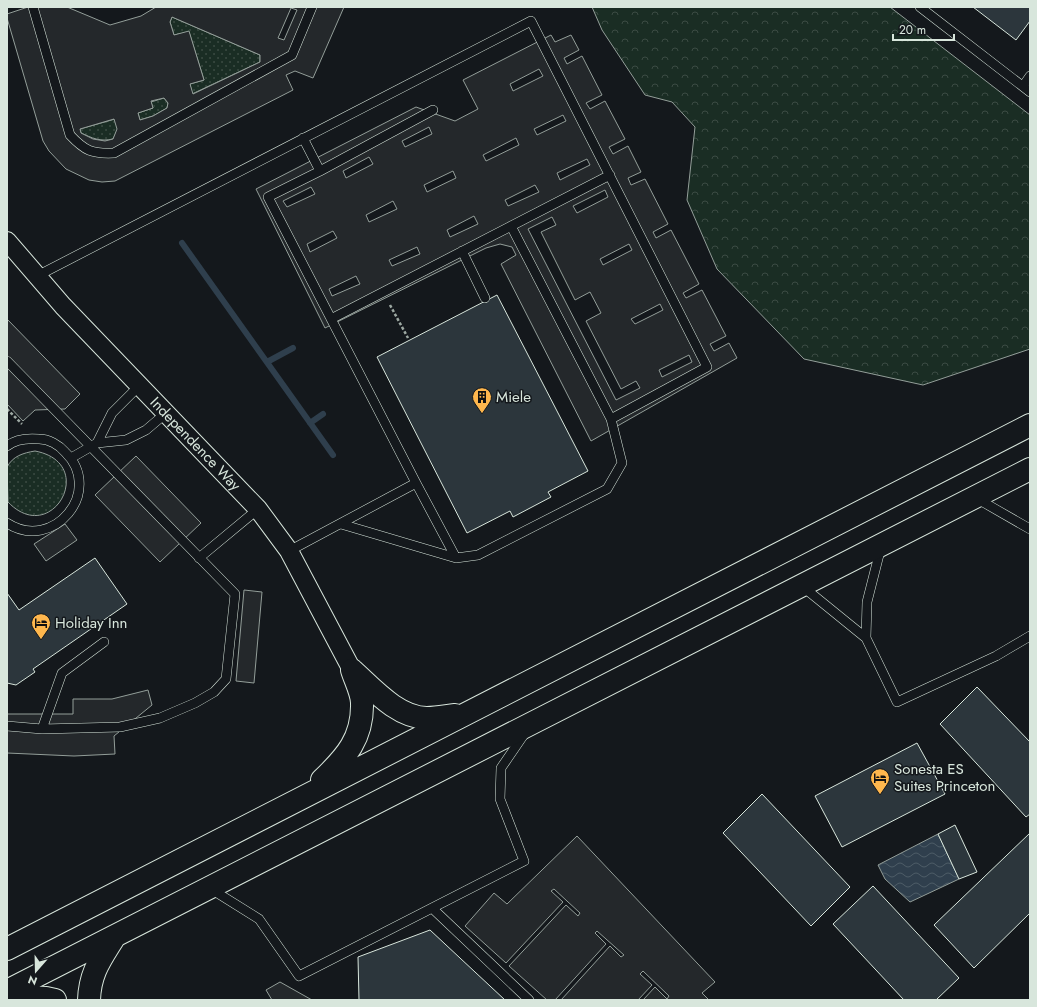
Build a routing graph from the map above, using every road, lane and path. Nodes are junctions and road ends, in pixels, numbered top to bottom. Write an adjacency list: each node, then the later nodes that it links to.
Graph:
1 (33, 7): 2 (lane)
2 (312, 7)
3 (920, 7): 5 (lane)
4 (1030, 76): 5 (lane)
5 (1026, 89)
6 (433, 110): 8 (lane)
7 (303, 138): 8 (lane); 9 (lane); 13 (lane)
8 (320, 171): 16 (lane)
9 (610, 175): 10 (lane); 22 (lane)
10 (511, 226): 12 (lane); 22 (lane)
11 (7, 241): 13 (street, Independence Way)
12 (462, 251): 14 (lane); 16 (lane)
13 (37, 276): 19 (street, Independence Way)
14 (485, 298)
15 (390, 304): 17 (path)
16 (331, 319): 29 (lane)
17 (408, 338)
18 (7, 361): 25 (lane)
19 (139, 386): 21 (street, Independence Way); 25 (lane)
20 (7, 409): 24 (path)
21 (166, 413): 25 (lane); 31 (street, Independence Way)
22 (611, 419): 38 (lane)
23 (1030, 425): 44 (highway)
24 (26, 438): 26 (lane); 27 (lane)
25 (94, 445): 27 (lane); 37 (lane)
26 (7, 446)
27 (71, 458): 32 (lane)
28 (1030, 469): 30 (highway)
29 (416, 483): 33 (lane); 38 (lane)
30 (975, 497): 34 (lane); 35 (highway)
31 (258, 509): 36 (street, Independence Way); 37 (lane)
32 (7, 523)
33 (341, 524): 36 (lane); 38 (lane)
34 (1030, 529)
35 (881, 546): 39 (highway); 41 (lane)
36 (289, 551): 43 (street, Independence Way)
37 (199, 558): 47 (lane)
38 (456, 558)
39 (802, 586): 41 (lane); 45 (highway)
40 (1030, 636): 41 (lane)
41 (866, 638)
42 (104, 642): 47 (lane)
43 (352, 670): 44 (highway); 48 (highway)
44 (468, 713): 48 (highway)
45 (531, 724): 49 (highway); 50 (lane)
46 (7, 726): 47 (lane)
47 (42, 729)
48 (304, 797): 51 (highway)
49 (210, 888): 50 (lane); 53 (highway)
50 (432, 908): 59 (lane)
51 (84, 909): 52 (highway); 54 (highway)
52 (7, 931)
53 (115, 936): 55 (highway); 58 (highway)
54 (7, 949)
55 (7, 991)
56 (7, 996): 57 (highway)
57 (54, 1000)
58 (89, 1000)
59 (529, 1000)

